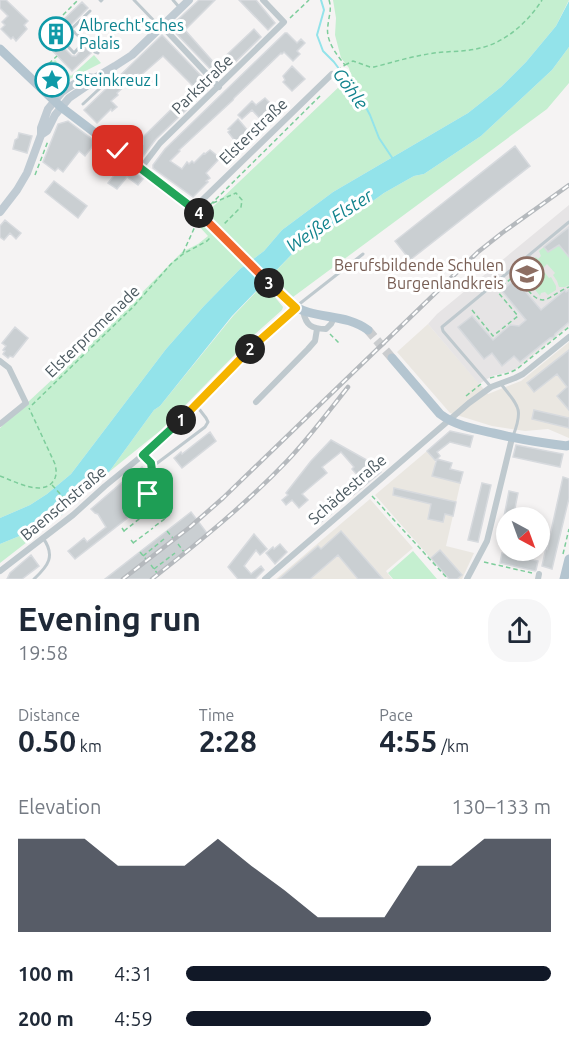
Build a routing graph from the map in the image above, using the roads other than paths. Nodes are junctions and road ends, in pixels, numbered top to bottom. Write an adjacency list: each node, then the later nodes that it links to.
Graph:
1 (134, 0): 7 (lane)
2 (173, 0): 5 (lane)
3 (189, 0): 5 (main road)
4 (263, 0): 14 (street, Parkstraße)
5 (180, 8): 7 (main road)
6 (90, 11): 8 (lane)
7 (161, 27): 12 (main road); 14 (street)
8 (71, 29): 9 (lane); 9 (lane)
9 (84, 42): 11 (lane)
10 (0, 49): 15 (main road)
11 (98, 53)
12 (116, 66): 15 (main road); 16 (lane)
13 (334, 72): 18 (street, Elsterstraße)
14 (219, 87): 17 (street, Parkstraße)
15 (58, 104): 17 (main road); 19 (main road)
16 (84, 105)
17 (141, 168): 18 (main road)
18 (194, 208): 22 (main road)
19 (0, 212)
20 (569, 222): 30 (lane)
21 (363, 254): 22 (lane)
22 (299, 309): 23 (main road); 24 (street); 32 (street, Baenschstraße)
23 (334, 318): 24 (street); 25 (main road)
24 (317, 329): 31 (street)
25 (368, 330)
26 (569, 337): 29 (street, Schädestraße)
27 (392, 358): 33 (main road)
28 (0, 361): 34 (street)
29 (500, 383): 30 (street, Schädestraße); 35 (lane)
30 (491, 387): 33 (street, Schädestraße)
31 (256, 402)
32 (196, 405): 37 (street, Baenschstraße); 37 (lane)
33 (449, 421): 35 (main road); 42 (street, Schädestraße)
34 (0, 424)
35 (512, 438): 36 (main road); 43 (street)
36 (568, 447)
37 (143, 455): 38 (street, Baenschstraße)
38 (43, 538): 40 (street, Baenschstraße); 41 (lane)
39 (569, 559): 44 (main road)
40 (0, 571)
41 (34, 579)
42 (265, 579)
43 (467, 579)
44 (566, 579)

